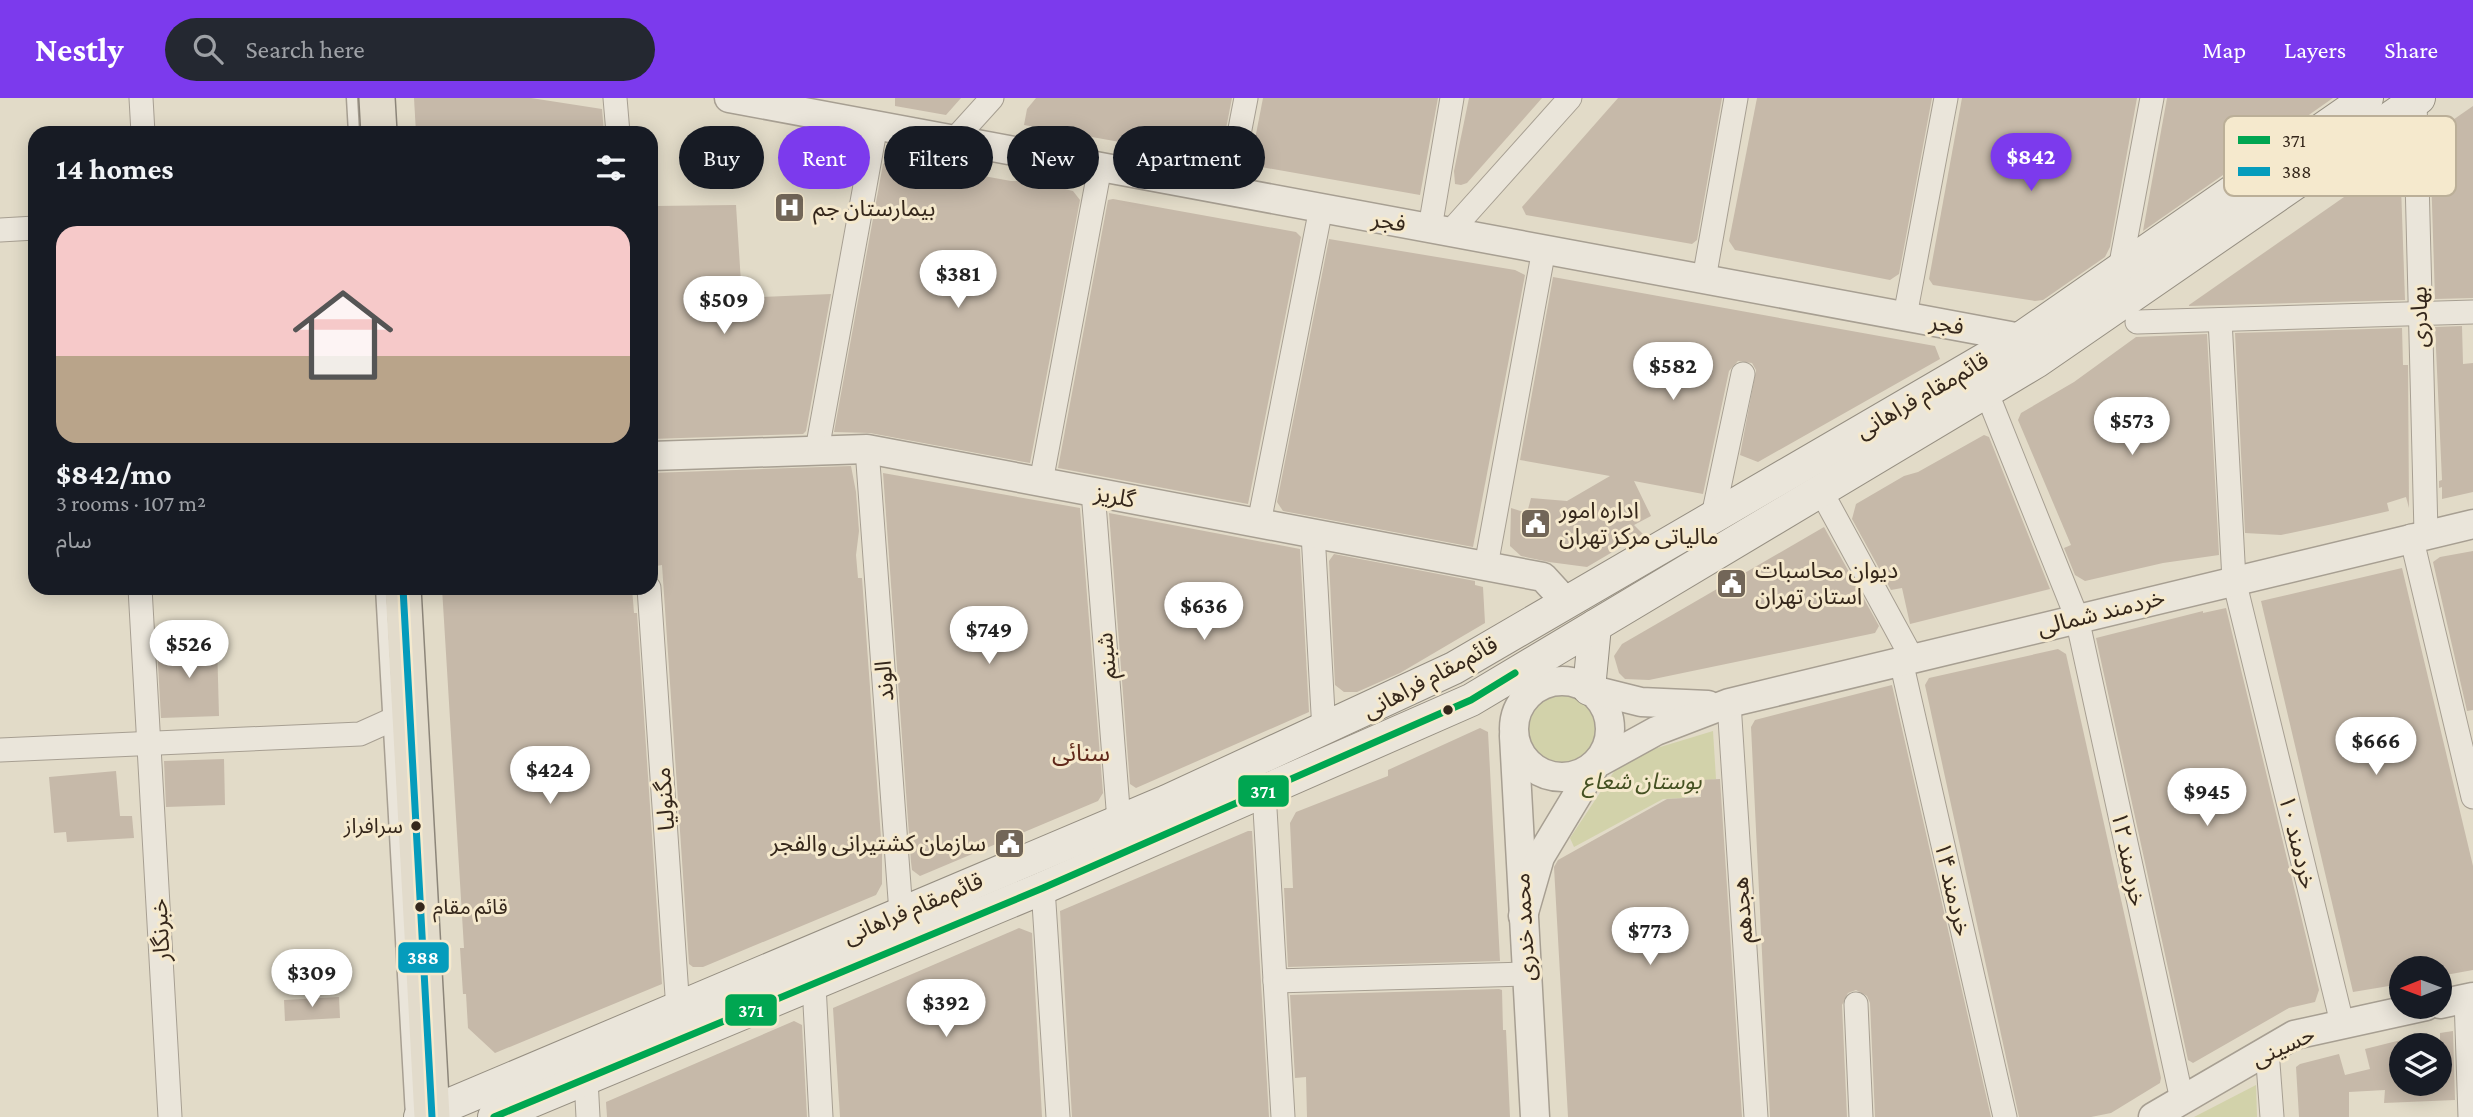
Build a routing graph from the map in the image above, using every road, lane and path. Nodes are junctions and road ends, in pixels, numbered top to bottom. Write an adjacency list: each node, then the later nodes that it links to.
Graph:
1 (141, 98): 18 (street)
2 (352, 98): 19 (lane)
3 (377, 98): 20 (main road)
4 (615, 98): 21 (street)
5 (729, 98): 17 (street, فجر)
6 (992, 98): 22 (street)
7 (1246, 98): 26 (street)
8 (1452, 98): 33 (street)
9 (1570, 98): 33 (street)
10 (1736, 98): 36 (street)
11 (1945, 98): 39 (street)
12 (2152, 98): 35 (street)
13 (2367, 98): 15 (main road, قائم‌مقام فراهانی)
14 (2417, 99): 16 (main road, قائم‌مقام فراهانی)
15 (2341, 116)
16 (2391, 116)
17 (876, 125): 23 (street, فجر); 46 (street)
18 (143, 126)
19 (354, 126)
20 (379, 126)
21 (617, 126)
22 (967, 126)
23 (884, 127)
24 (993, 147): 25 (street, فجر)
25 (1100, 167): 26 (street, فجر); 48 (street)
26 (1228, 191): 30 (street, فجر)
27 (2225, 196): 35 (main road, قائم‌مقام فراهانی)
28 (2267, 196): 42 (main road, قائم‌مقام فراهانی)
29 (2418, 196): 38 (street, بهادری)
30 (1321, 208): 33 (street, فجر); 52 (street)
31 (28, 228): 32 (street)
32 (0, 230)
33 (1440, 230): 34 (street, فجر)
34 (1544, 249): 36 (street, فجر); 56 (street)
35 (2120, 269): 42 (main road, قائم‌مقام فراهانی)
36 (1704, 279): 39 (street, فجر)
37 (2473, 312): 38 (street)
38 (2419, 313): 40 (street); 55 (street, بهادری)
39 (1905, 316): 42 (street, فجر)
40 (2220, 320): 41 (street); 57 (street, خردمند ۱۰)
41 (2137, 322)
42 (2029, 350): 44 (main road, قائم‌مقام فراهانی); 51 (main road, قائم‌مقام فراهانی)
43 (1743, 374): 51 (street)
44 (1986, 391): 50 (main road, قائم‌مقام فراهانی); 63 (street, خردمند ۱۲)
45 (867, 449): 46 (street, گلریز); 48 (street, گلریز); 80 (street, الوند)
46 (817, 450): 47 (street, گلریز)
47 (658, 456)
48 (1041, 482): 49 (street, گلریز)
49 (1093, 491): 52 (street, گلریز); 78 (street, شبنم)
50 (1822, 493): 64 (main road, قائم‌مقام فراهانی); 66 (street, خردمند ۱۴)
51 (1713, 516): 62 (main road, قائم‌مقام فراهانی)
52 (1259, 523): 54 (street, گلریز)
53 (2473, 524): 55 (street, خردمند شمالی)
54 (1313, 533): 56 (street, گلریز); 72 (street)
55 (2418, 535): 57 (street, خردمند شمالی); 77 (street, بهادری)
56 (1486, 566): 62 (street, گلریز)
57 (2234, 580): 63 (street, خردمند شمالی); 89 (street, خردمند ۱۰)
58 (141, 595): 73 (street, خبرنگار)
59 (382, 595): 70 (lane)
60 (403, 595): 70 (main road)
61 (649, 595): 87 (street, مگنولیا)
62 (1565, 601): 65 (main road, قائم‌مقام فراهانی)
63 (2077, 618): 66 (street, خردمند شمالی); 92 (street, خردمند ۱۲)
64 (1595, 626): 67 (main road, قائم‌مقام فراهانی); 68 (main road)
65 (1500, 640): 67 (main road); 72 (main road, قائم‌مقام فراهانی)
66 (1906, 659): 69 (street, خردمند شمالی); 103 (street, خردمند ۱۴)
67 (1515, 673): 71 (street, محمد خدری); 76 (main road, قائم‌مقام فراهانی)
68 (1589, 690): 69 (street, خردمند شمالی); 71 (street); 75 (street)
69 (1728, 703): 75 (street, خردمند شمالی); 101 (street, هجدهم)
70 (399, 712): 73 (street); 93 (main road)
71 (1514, 728): 75 (street); 81 (street, محمد خدری)
72 (1324, 731): 78 (main road, قائم‌مقام فراهانی)
73 (149, 743): 74 (street); 94 (street, خبرنگار)
74 (0, 750)
75 (1596, 764): 81 (street)
76 (1264, 792): 79 (main road, قائم‌مقام فراهانی); 83 (street)
77 (2473, 797)
78 (1119, 821): 80 (main road, قائم‌مقام فراهانی)
79 (1043, 888): 84 (main road, قائم‌مقام فراهانی); 98 (street)
80 (901, 913): 87 (main road, قائم‌مقام فراهانی)
81 (1523, 916): 82 (street, محمد خدری)
82 (1527, 974): 83 (street); 100 (street, محمد خدری)
83 (1275, 981): 99 (street)
84 (814, 985): 91 (main road, قائم‌مقام فراهانی); 97 (street)
85 (2460, 1000): 106 (street)
86 (1856, 1004): 102 (street)
87 (678, 1010): 93 (main road, قائم‌مقام فراهانی)
88 (2389, 1013): 89 (street, حسینی)
89 (2342, 1023): 90 (street, حسینی)
90 (2267, 1050): 92 (street, حسینی); 105 (street)
91 (586, 1080): 95 (main road, قائم‌مقام فراهانی); 96 (street)
92 (2182, 1100): 104 (street, حسینی)
93 (424, 1116)
94 (170, 1117)
95 (494, 1117)
96 (589, 1117)
97 (821, 1117)
98 (1058, 1117)
99 (1283, 1117)
100 (1535, 1117)
101 (1756, 1117)
102 (1861, 1117)
103 (2005, 1117)
104 (2153, 1117)
105 (2272, 1117)
106 (2470, 1117)

